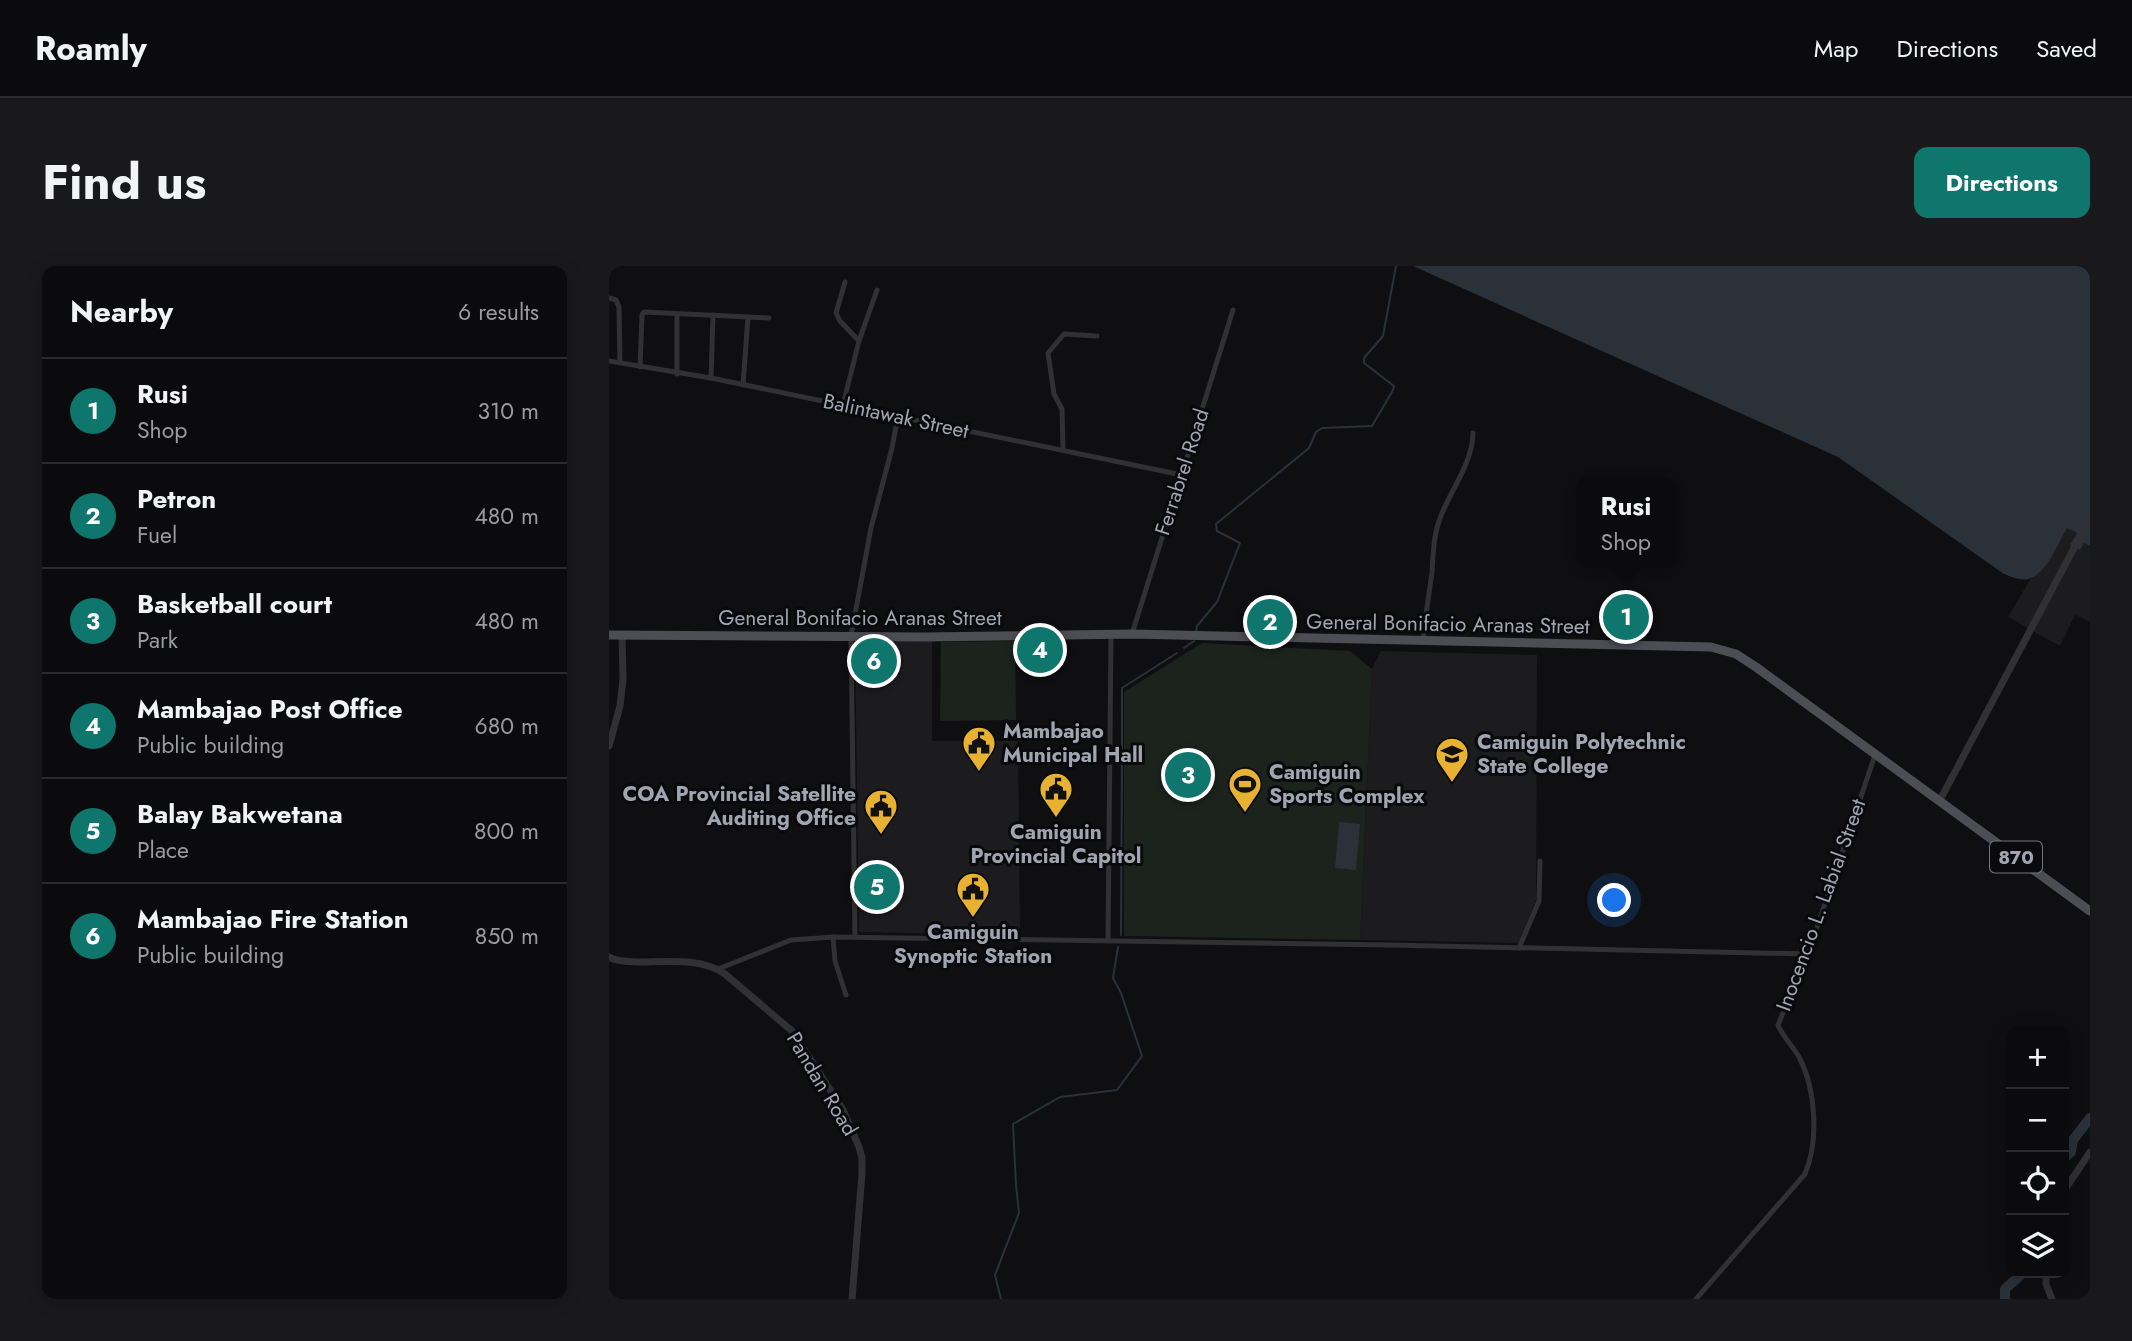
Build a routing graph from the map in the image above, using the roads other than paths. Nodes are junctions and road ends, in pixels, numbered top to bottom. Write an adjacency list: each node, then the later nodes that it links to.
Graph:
1 (845, 282): 10 (street)
2 (877, 290): 10 (street)
3 (609, 298): 12 (street)
4 (1233, 310): 21 (street, Ferrabrel Road)
5 (677, 314): 6 (street); 13 (street); 14 (street)
6 (713, 315): 7 (street); 15 (street)
7 (748, 317): 8 (street); 16 (street)
8 (769, 318)
9 (1097, 335): 20 (street)
10 (859, 341): 17 (street)
11 (609, 361): 12 (street, Balintawak Street)
12 (620, 363): 13 (street, Balintawak Street)
13 (640, 368): 14 (street, Balintawak Street)
14 (677, 374): 15 (street, Balintawak Street)
15 (711, 378): 16 (street, Balintawak Street)
16 (743, 385): 17 (street, Balintawak Street)
17 (843, 405): 18 (street, Balintawak Street)
18 (898, 416): 20 (street, Balintawak Street); 27 (street)
19 (1473, 433): 28 (street)
20 (1063, 450): 21 (street, Balintawak Street)
21 (1182, 475): 23 (street, Ferrabrel Road)
22 (2090, 518): 31 (street)
23 (1132, 634): 26 (main road, General Bonifacio Aranas Street / 870); 28 (main road, General Bonifacio Aranas Street / 870)
24 (609, 635): 25 (main road, General Bonifacio Aranas Street / 870)
25 (622, 635): 27 (main road, General Bonifacio Aranas Street / 870); 29 (street)
26 (1111, 635): 27 (main road, General Bonifacio Aranas Street / 870); 36 (street)
27 (851, 636): 35 (street)
28 (1423, 642): 30 (main road, General Bonifacio Aranas Street / 870)
29 (609, 746)
30 (1875, 755): 31 (main road, General Bonifacio Aranas Street / 870); 38 (street, Inocencio L. Labial Street)
31 (1941, 802): 33 (main road, 870)
32 (1540, 861): 37 (street)
33 (2090, 911)
34 (833, 937): 35 (street); 40 (street); 41 (street)
35 (855, 937): 36 (street)
36 (1108, 941): 37 (street)
37 (1519, 948): 38 (street)
38 (1808, 954): 46 (street, Inocencio L. Labial Street)
39 (609, 957): 40 (street, Pandan Road)
40 (719, 969): 45 (street, Pandan Road)
41 (846, 995)
42 (2090, 1152): 43 (street)
43 (2069, 1184)
44 (2046, 1278): 47 (street)
45 (852, 1299)
46 (1696, 1299)
47 (2052, 1299)

